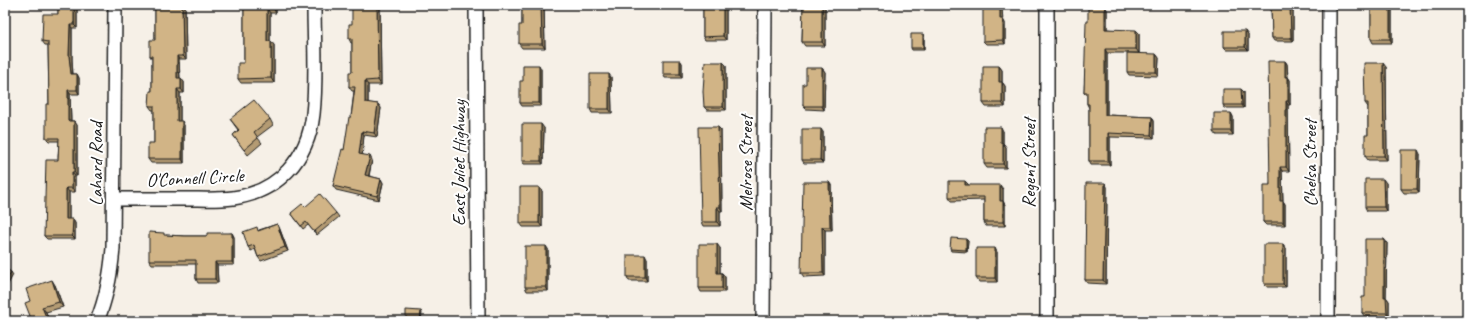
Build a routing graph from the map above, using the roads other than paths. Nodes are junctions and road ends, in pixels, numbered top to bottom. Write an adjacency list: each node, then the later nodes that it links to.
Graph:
1 (114, 5): 7 (street, Lahard Road)
2 (314, 5): 7 (street, O'Connell Circle)
3 (476, 5): 9 (street, East Joliet Highway)
4 (765, 5): 10 (street, Melrose Street)
5 (1048, 5): 11 (street, Regent Street)
6 (1329, 5): 12 (street, Chelsa Street)
7 (115, 199): 8 (street, Lahard Road)
8 (97, 321)
9 (478, 321)
10 (763, 321)
11 (1047, 321)
12 (1328, 321)

